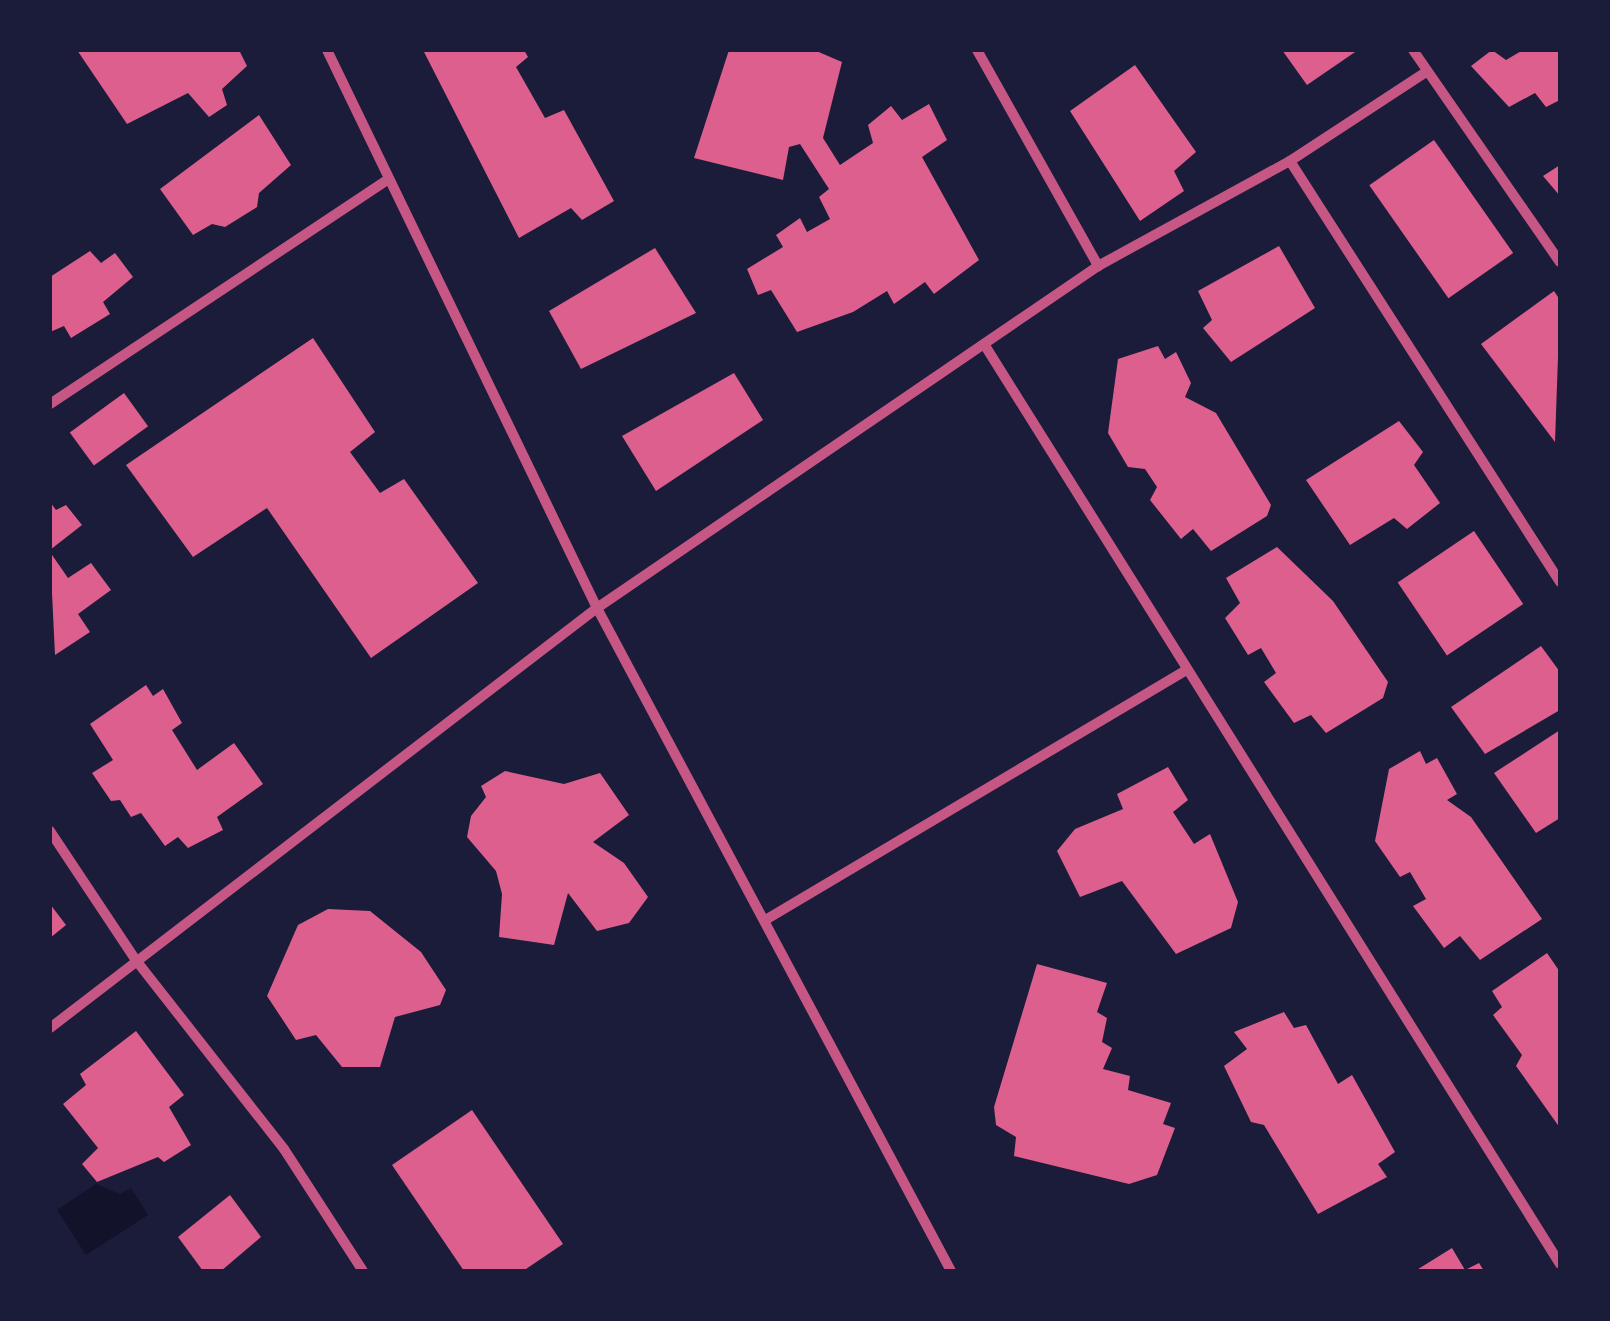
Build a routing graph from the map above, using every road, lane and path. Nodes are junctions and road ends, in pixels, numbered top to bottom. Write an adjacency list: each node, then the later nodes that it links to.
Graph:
1 (327, 50): 6 (street)
2 (977, 50): 8 (street)
3 (1413, 50): 4 (street)
4 (1426, 72): 5 (street); 7 (street)
5 (1290, 161): 8 (street); 11 (street)
6 (386, 181): 10 (street); 12 (street)
7 (1560, 262)
8 (1098, 266): 9 (street)
9 (984, 344): 12 (street); 13 (street)
10 (50, 404)
11 (1560, 582)
12 (596, 608): 15 (street); 16 (street)
13 (1187, 670): 15 (street); 18 (street)
14 (50, 831): 16 (street)
15 (766, 919): 20 (street)
16 (135, 960): 17 (street); 19 (street)
17 (50, 1028)
18 (1560, 1264)
19 (363, 1271)
20 (951, 1271)

